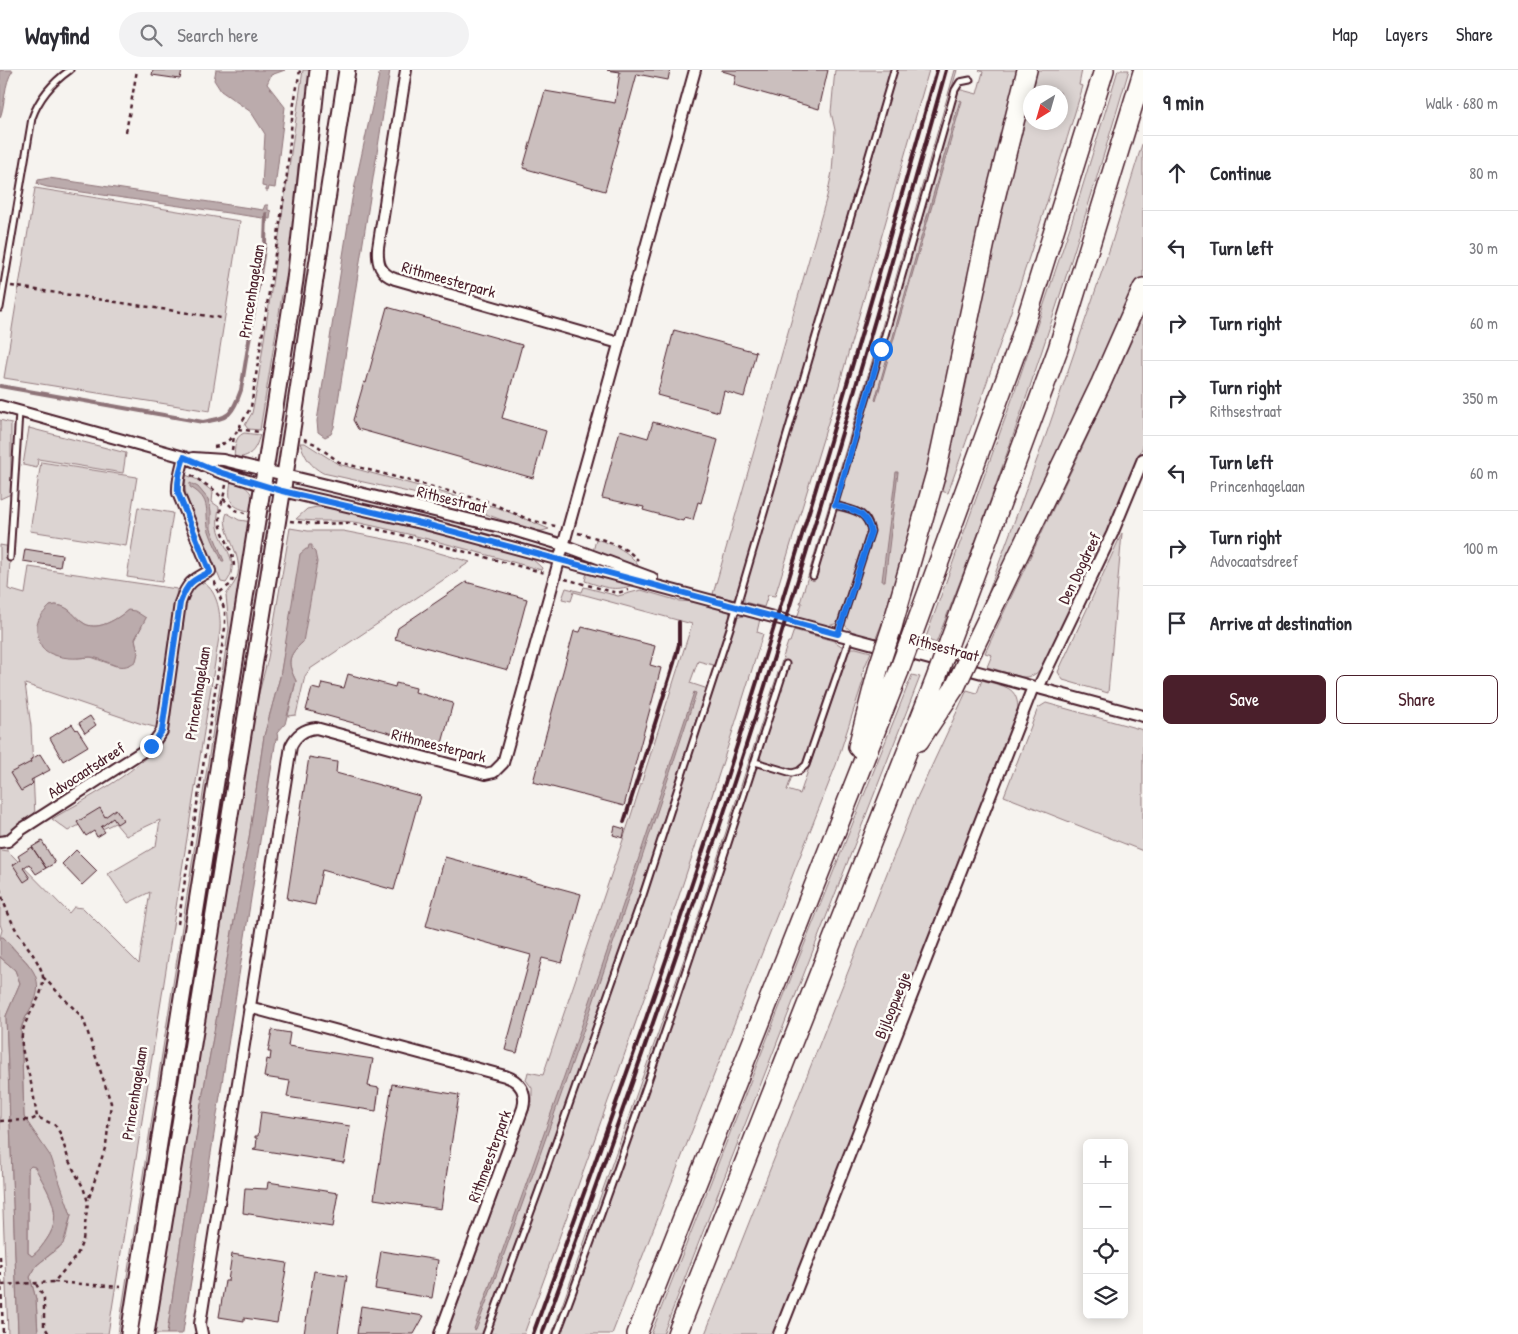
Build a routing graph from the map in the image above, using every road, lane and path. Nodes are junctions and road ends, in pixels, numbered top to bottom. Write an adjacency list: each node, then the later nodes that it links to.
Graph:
1 (70, 70): 14 (lane)
2 (137, 70): 13 (path)
3 (300, 70): 21 (path, Princenhagelaan)
4 (318, 70): 22 (main road, Princenhagelaan)
5 (347, 70): 23 (main road)
6 (406, 70): 18 (street, Rithmeesterpark)
7 (695, 70): 18 (street, Rithmeesterpark)
8 (894, 70): 45 (lane)
9 (1026, 70): 53 (highway, bridge)
10 (1104, 70): 53 (highway, bridge)
11 (1143, 72): 52 (highway, bridge)
12 (970, 80): 33 (lane)
13 (126, 132)
14 (5, 285): 16 (lane); 17 (path)
15 (1143, 288): 52 (highway, bridge)
16 (0, 308)
17 (221, 318)
18 (619, 343): 36 (street, Rithmeesterpark)
19 (0, 406): 20 (street, Rithsestraat)
20 (19, 412): 24 (street, Rithsestraat); 38 (lane)
21 (238, 429): 22 (path); 26 (path, Princenhagelaan)
22 (270, 434): 27 (main road, Princenhagelaan)
23 (290, 437): 29 (main road); 36 (path, Rithsestraat)
24 (184, 457): 26 (street, Rithsestraat); 28 (street, Rithsestraat); 54 (street, Advocaatsdreef)
25 (1143, 459): 49 (street, Den Dogdreef)
26 (230, 462): 27 (street, Rithsestraat)
27 (266, 470): 29 (street, Rithsestraat); 30 (main road, Princenhagelaan)
28 (228, 474): 30 (street, Rithsestraat); 32 (path, Princenhagelaan)
29 (285, 475): 31 (main road); 37 (street, Rithsestraat)
30 (263, 486): 31 (street, Rithsestraat); 34 (main road, Princenhagelaan)
31 (282, 491): 35 (main road); 39 (street, Rithsestraat)
32 (224, 498): 34 (path); 56 (path, Princenhagelaan)
33 (835, 505): 42 (lane); 46 (lane)
34 (258, 515): 69 (main road, Princenhagelaan)
35 (277, 519): 41 (path); 70 (main road)
36 (568, 530): 37 (street, Rithmeesterpark); 40 (path, Rithsestraat)
37 (563, 545): 39 (street, Rithmeesterpark); 44 (street, Rithsestraat)
38 (10, 558)
39 (559, 560): 41 (street, Rithmeesterpark); 44 (street, Rithsestraat)
40 (642, 566)
41 (555, 576): 43 (path); 58 (street, Rithmeesterpark)
42 (813, 576)
43 (635, 589)
44 (706, 598): 45 (street, Rithsestraat)
45 (737, 607): 46 (street, Rithsestraat); 73 (lane)
46 (838, 634): 47 (street, Rithsestraat)
47 (850, 637): 49 (street, Rithsestraat); 51 (lane)
48 (786, 664): 51 (lane)
49 (1036, 687): 50 (street, Rithsestraat); 77 (street, Bijloopwegje)
50 (1143, 716)
51 (755, 762): 74 (lane)
52 (899, 771): 76 (highway)
53 (836, 832): 75 (highway)
54 (0, 842)
55 (0, 889): 57 (path)
56 (178, 926)
57 (43, 977): 59 (path); 61 (path)
58 (250, 1006): 71 (street, Rithmeesterpark); 72 (street, Rithmeesterpark)
59 (37, 1117): 60 (path); 61 (path)
60 (0, 1121)
61 (88, 1202): 63 (path)
62 (0, 1256): 65 (path)
63 (54, 1282): 64 (path); 66 (path)
64 (36, 1284): 65 (path); 68 (path)
65 (0, 1285): 67 (path)
66 (121, 1287)
67 (3, 1334)
68 (49, 1334)
69 (129, 1334)
70 (146, 1334)
71 (202, 1334)
72 (440, 1334)
73 (486, 1334)
74 (557, 1334)
75 (637, 1334)
76 (677, 1334)
77 (779, 1334)

